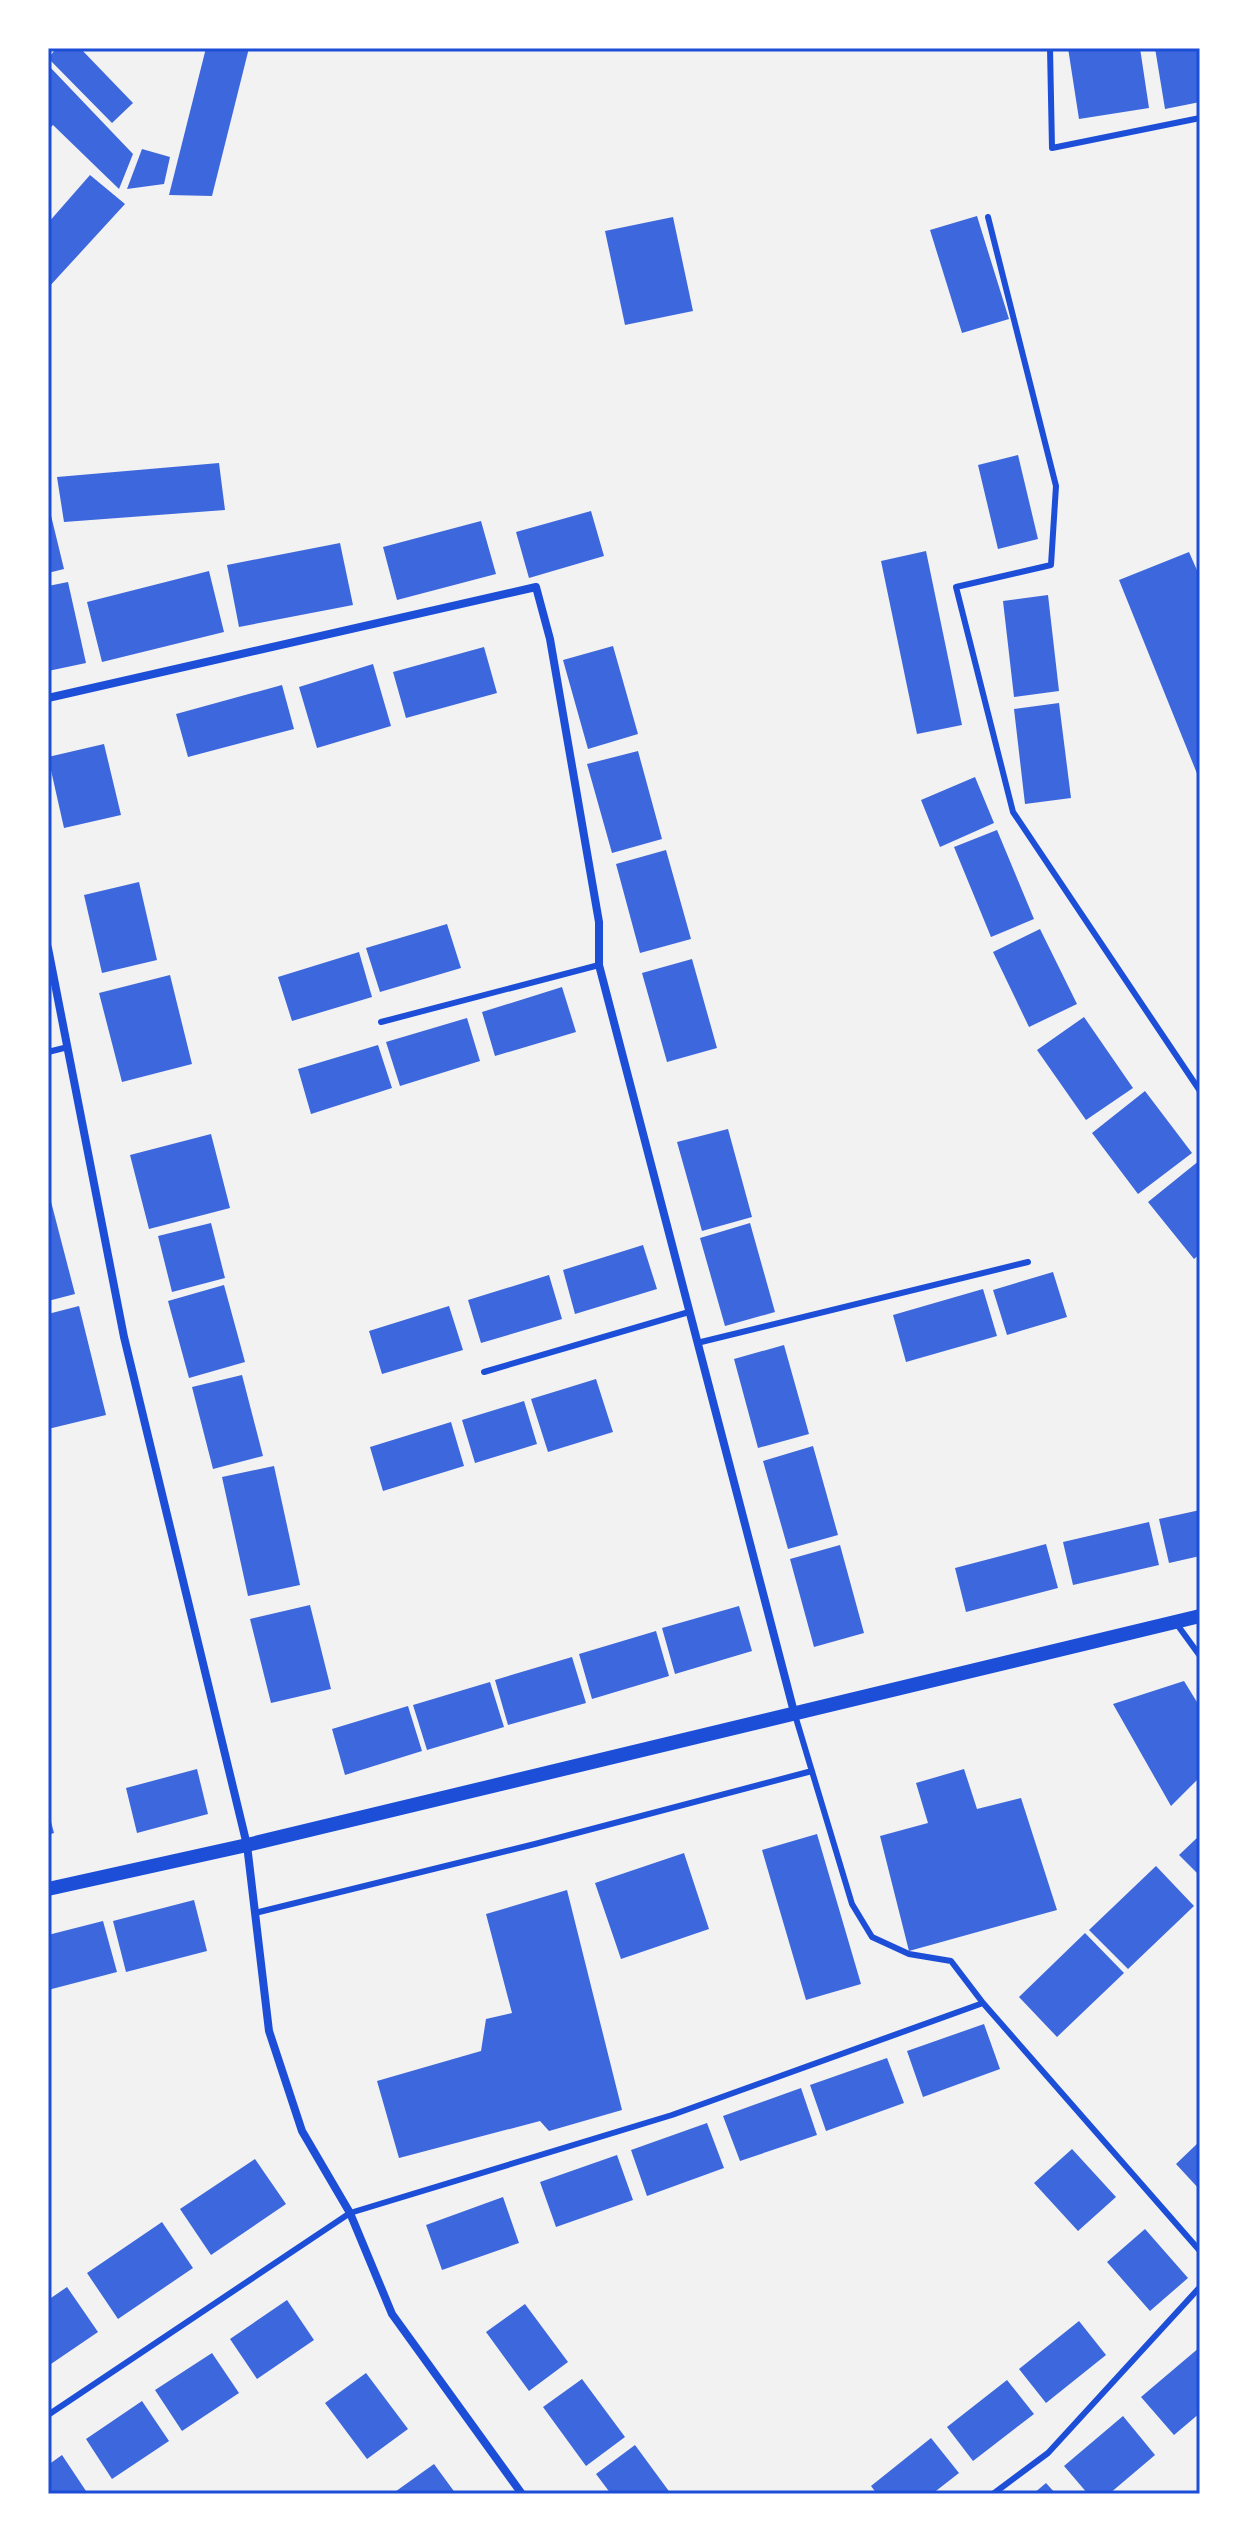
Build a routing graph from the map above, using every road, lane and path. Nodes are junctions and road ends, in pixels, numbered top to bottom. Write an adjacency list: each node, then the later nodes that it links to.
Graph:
1 (1050, 48): 2 (lane)
2 (1200, 118)
3 (988, 217): 10 (lane)
4 (48, 698): 6 (street)
5 (48, 948): 8 (street)
6 (599, 965): 7 (lane); 12 (street)
7 (381, 1022)
8 (68, 1047): 9 (lane); 20 (street)
9 (48, 1052)
10 (1200, 1091)
11 (1028, 1262): 13 (lane)
12 (689, 1312): 13 (street); 14 (lane)
13 (697, 1343): 18 (street)
14 (484, 1372)
15 (1200, 1616): 16 (street)
16 (1176, 1622): 17 (lane); 18 (street)
17 (1200, 1656)
18 (794, 1712): 19 (lane); 20 (street)
19 (812, 1771): 22 (lane); 23 (lane)
20 (247, 1845): 21 (street); 22 (street)
21 (48, 1889)
22 (255, 1913): 24 (street)
23 (983, 2003): 24 (lane); 25 (lane)
24 (350, 2213): 27 (lane); 28 (street)
25 (1200, 2251)
26 (1200, 2287): 29 (lane)
27 (48, 2415)
28 (522, 2494)
29 (993, 2494)

